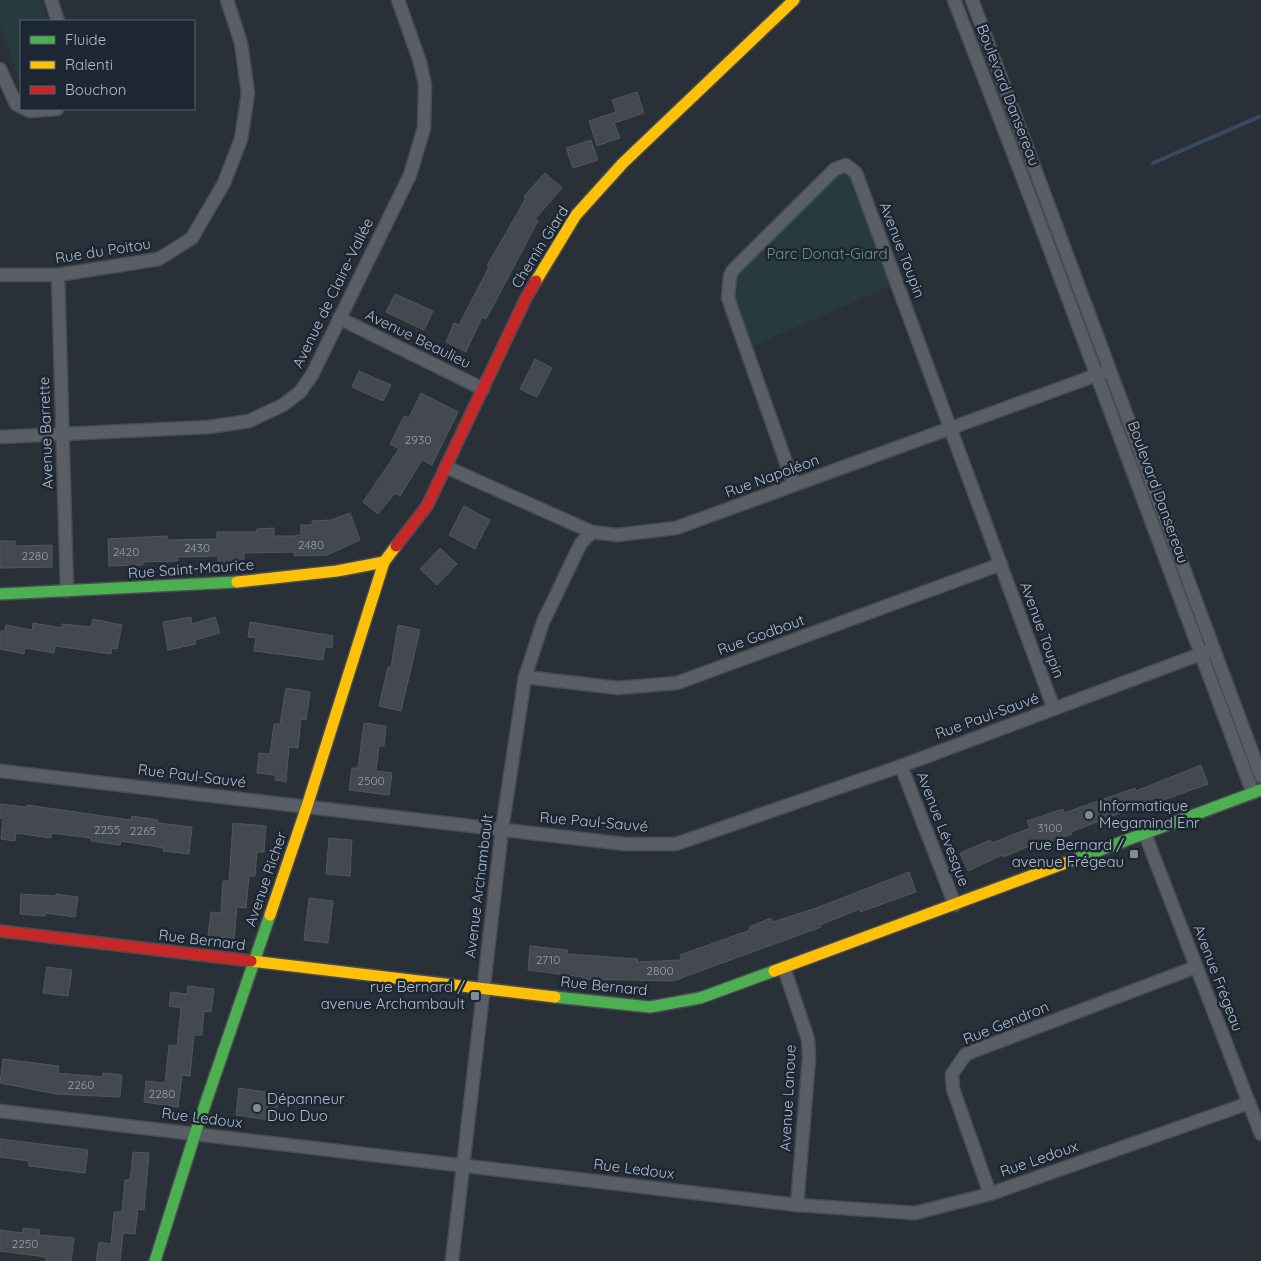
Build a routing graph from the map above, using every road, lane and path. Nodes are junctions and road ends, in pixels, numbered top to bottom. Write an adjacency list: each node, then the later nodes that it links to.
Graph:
1 (51, 0): 7 (street)
2 (227, 0): 15 (street, Rue du Poitou)
3 (398, 0): 16 (street, Avenue de Claire-Vallée)
4 (794, 0): 19 (street, Chemin Giard)
5 (954, 0): 13 (street, Boulevard Dansereau)
6 (972, 0): 12 (street, Boulevard Dansereau)
7 (58, 20)
8 (0, 69): 9 (street)
9 (20, 106)
10 (28, 110): 11 (street)
11 (44, 110)
12 (1045, 196): 13 (street); 17 (street, Boulevard Dansereau)
13 (1032, 202): 18 (street, Boulevard Dansereau)
14 (0, 275): 15 (street, Rue du Poitou)
15 (58, 275): 21 (street, Avenue Barrette)
16 (339, 318): 19 (street, Avenue Beaulieu); 21 (street, Avenue de Claire-Vallée)
17 (1110, 371): 18 (street, Rue Napoléon); 24 (street, Boulevard Dansereau)
18 (1097, 375): 20 (street, Rue Napoléon); 25 (street, Boulevard Dansereau)
19 (483, 389): 23 (street, Chemin Giard)
20 (951, 428): 26 (street, Rue Napoléon); 26 (street, Avenue Toupin); 29 (street, Avenue Toupin)
21 (63, 434): 22 (street, Avenue de Claire-Vallée); 30 (street, Avenue Barrette)
22 (0, 437)
23 (446, 467): 27 (street, Rue Napoléon); 28 (street, Chemin Giard)
24 (1151, 480): 25 (street); 32 (street, Boulevard Dansereau)
25 (1138, 484): 33 (street, Boulevard Dansereau)
26 (794, 485): 27 (street, Rue Napoléon)
27 (592, 532): 34 (street, Avenue Archambault)
28 (384, 562): 30 (street, Rue Saint-Maurice); 40 (street, Avenue Richer)
29 (1001, 564): 34 (street, Rue Godbout); 35 (street, Avenue Toupin)
30 (67, 591): 31 (street, Rue Saint-Maurice)
31 (0, 594)
32 (1214, 649): 33 (street, Rue Paul-Sauvé); 38 (street, Boulevard Dansereau)
33 (1201, 654): 35 (street, Rue Paul-Sauvé); 39 (street, Boulevard Dansereau)
34 (525, 677): 41 (street, Avenue Archambault)
35 (1054, 709): 36 (street, Rue Paul-Sauvé)
36 (901, 766): 41 (street, Rue Paul-Sauvé); 43 (street, Avenue Lévesque)
37 (0, 771): 40 (street, Rue Paul-Sauvé)
38 (1261, 776)
39 (1257, 792): 42 (street, Rue Bernard)
40 (307, 806): 41 (street, Rue Paul-Sauvé); 45 (street, Avenue Richer)
41 (502, 829): 48 (street, Avenue Archambault)
42 (1145, 834): 43 (street, Rue Bernard); 46 (street, Avenue Frégeau)
43 (955, 905): 47 (street, Rue Bernard)
44 (0, 931): 45 (street, Rue Bernard)
45 (254, 961): 48 (street, Rue Bernard); 51 (street, Avenue Richer)
46 (1196, 967): 49 (street, Avenue Frégeau); 54 (street, Rue Gendron)
47 (784, 968): 48 (street, Rue Bernard); 55 (street, Avenue Lanoue)
48 (483, 989): 53 (street, Avenue Archambault)
49 (1249, 1103): 52 (street, Avenue Frégeau); 54 (street, Rue Ledoux)
50 (0, 1111): 51 (street, Rue Ledoux)
51 (196, 1134): 53 (street, Rue Ledoux); 56 (street, Avenue Richer)
52 (1261, 1134)
53 (463, 1166): 55 (street, Rue Ledoux); 57 (street, Avenue Archambault)
54 (990, 1194): 55 (street, Rue Ledoux)
55 (797, 1205)
56 (155, 1261)
57 (452, 1261)

